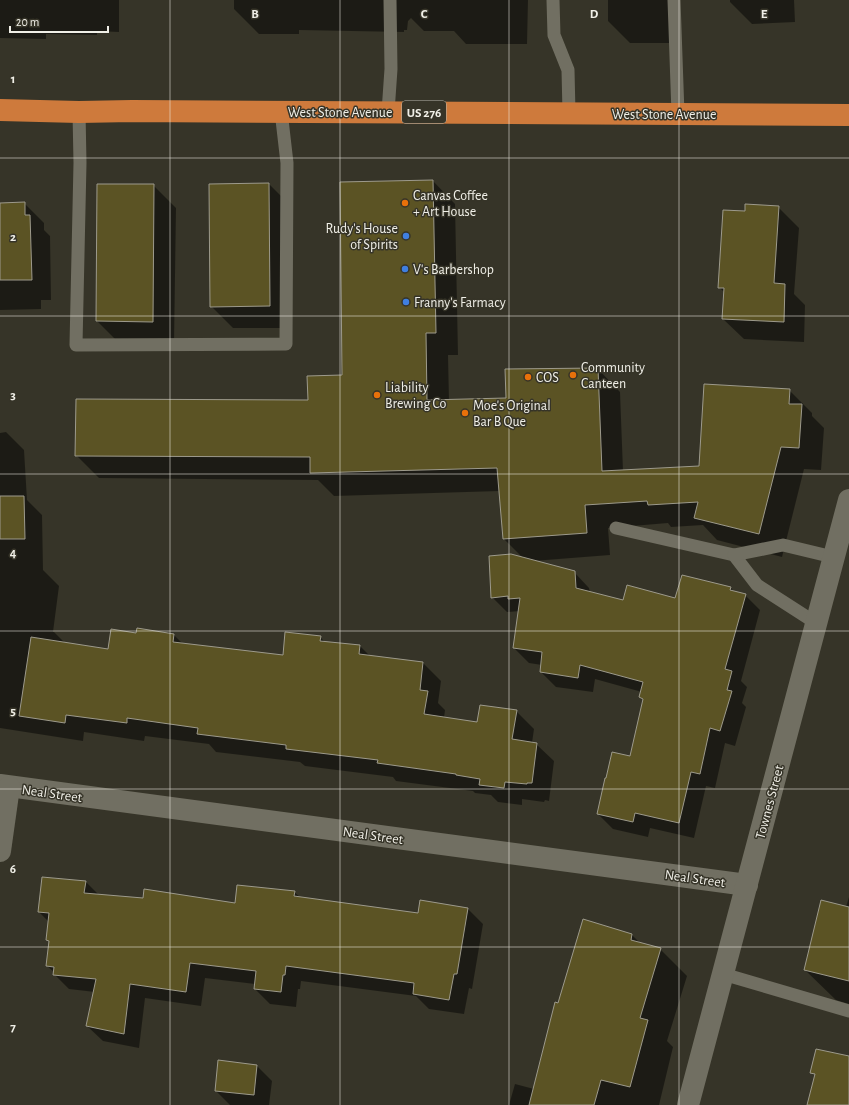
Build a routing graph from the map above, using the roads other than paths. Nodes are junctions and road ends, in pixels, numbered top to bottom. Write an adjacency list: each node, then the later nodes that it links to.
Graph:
1 (390, 0): 7 (lane)
2 (553, 0): 8 (lane)
3 (674, 0): 9 (lane)
4 (0, 110): 6 (highway, West Stone Avenue / US 276)
5 (282, 111): 6 (highway, West Stone Avenue / US 276); 6 (lane); 7 (highway, West Stone Avenue / US 276)
6 (79, 112)
7 (388, 112): 8 (highway, West Stone Avenue / US 276)
8 (568, 114): 9 (highway, West Stone Avenue / US 276)
9 (678, 114): 10 (highway, West Stone Avenue / US 276)
10 (849, 115)
11 (849, 500): 14 (street, Townes Street)
12 (616, 528): 13 (lane)
13 (734, 555): 14 (lane); 15 (lane)
14 (833, 557): 15 (street, Townes Street)
15 (816, 623): 18 (street, Townes Street)
16 (4, 786): 17 (street); 18 (street, Neal Street)
17 (0, 851)
18 (747, 885): 19 (street, Townes Street)
19 (723, 974): 20 (lane); 21 (street, Townes Street)
20 (849, 1011)
21 (688, 1105)

